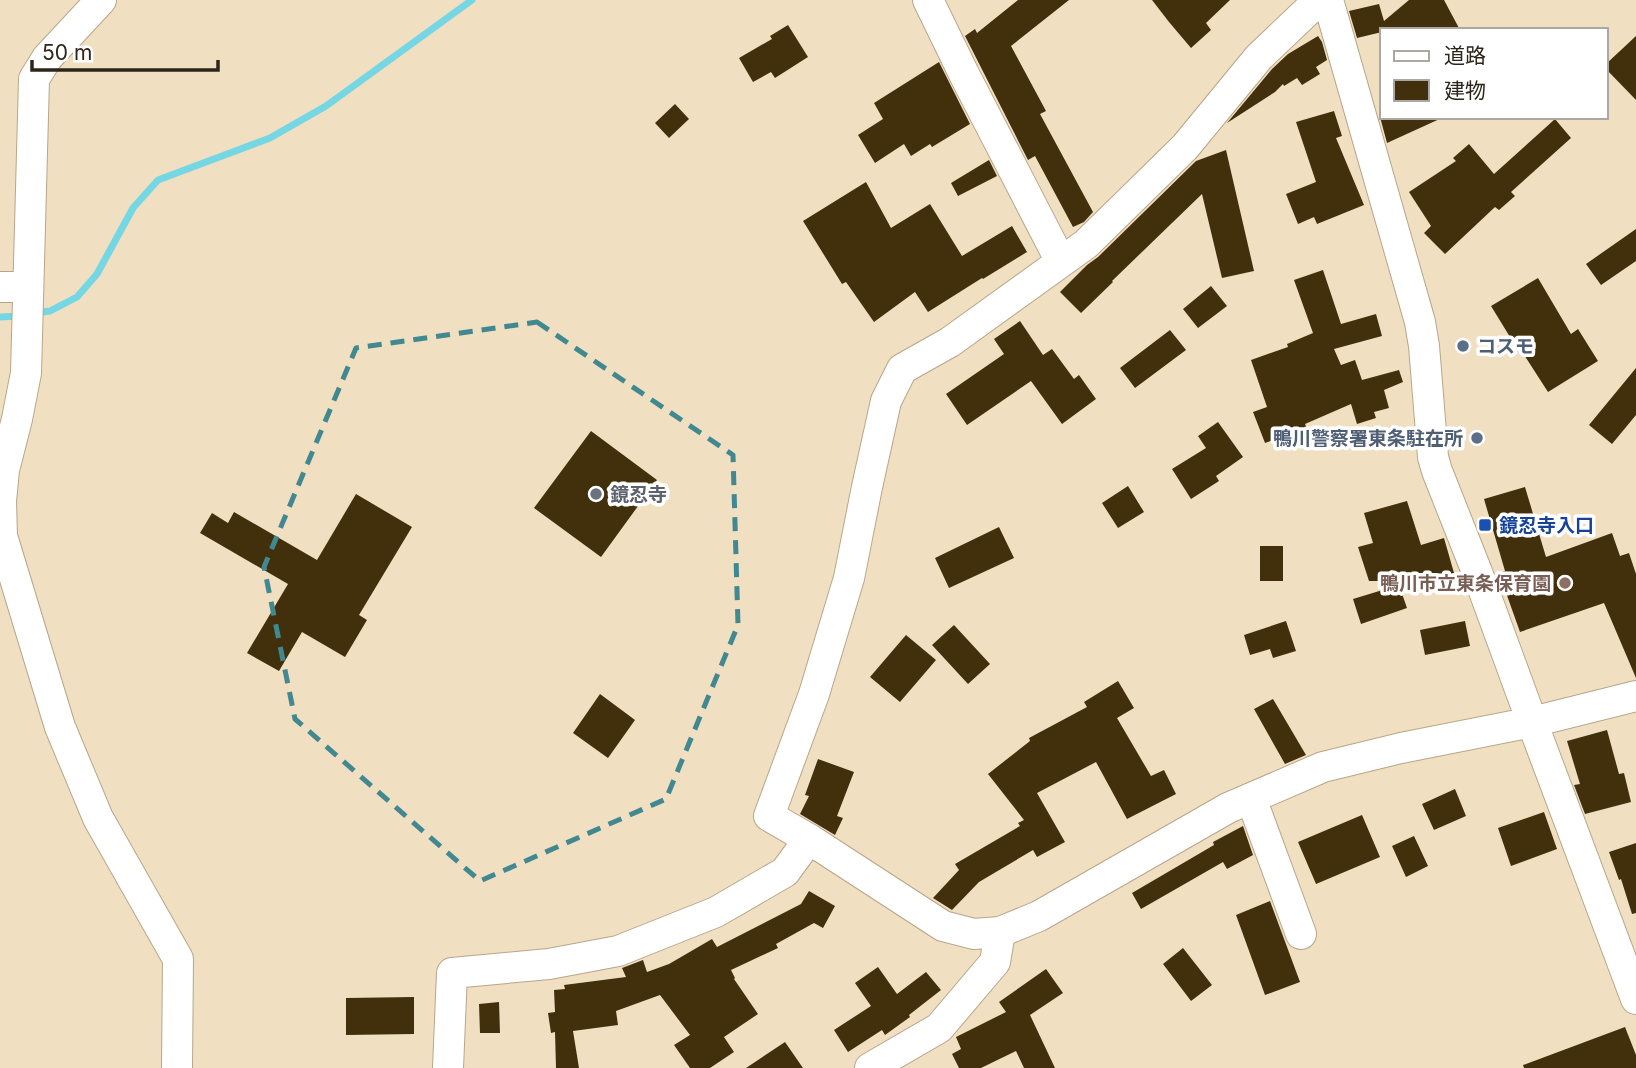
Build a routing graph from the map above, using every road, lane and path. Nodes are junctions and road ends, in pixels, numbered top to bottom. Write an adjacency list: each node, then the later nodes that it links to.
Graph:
1 (101, 0): 6 (street)
2 (928, 0): 5 (street)
3 (1319, 0): 5 (street)
4 (1328, 0): 8 (street)
5 (1061, 262): 10 (street)
6 (21, 300): 14 (street)
7 (1636, 696): 8 (street)
8 (1532, 722): 9 (street); 13 (street)
9 (1251, 798): 11 (street); 12 (street)
10 (809, 839): 11 (street); 15 (street)
11 (1000, 932): 16 (street)
12 (1301, 934)
13 (1636, 999)
14 (177, 1068)
15 (448, 1068)
16 (870, 1068)

